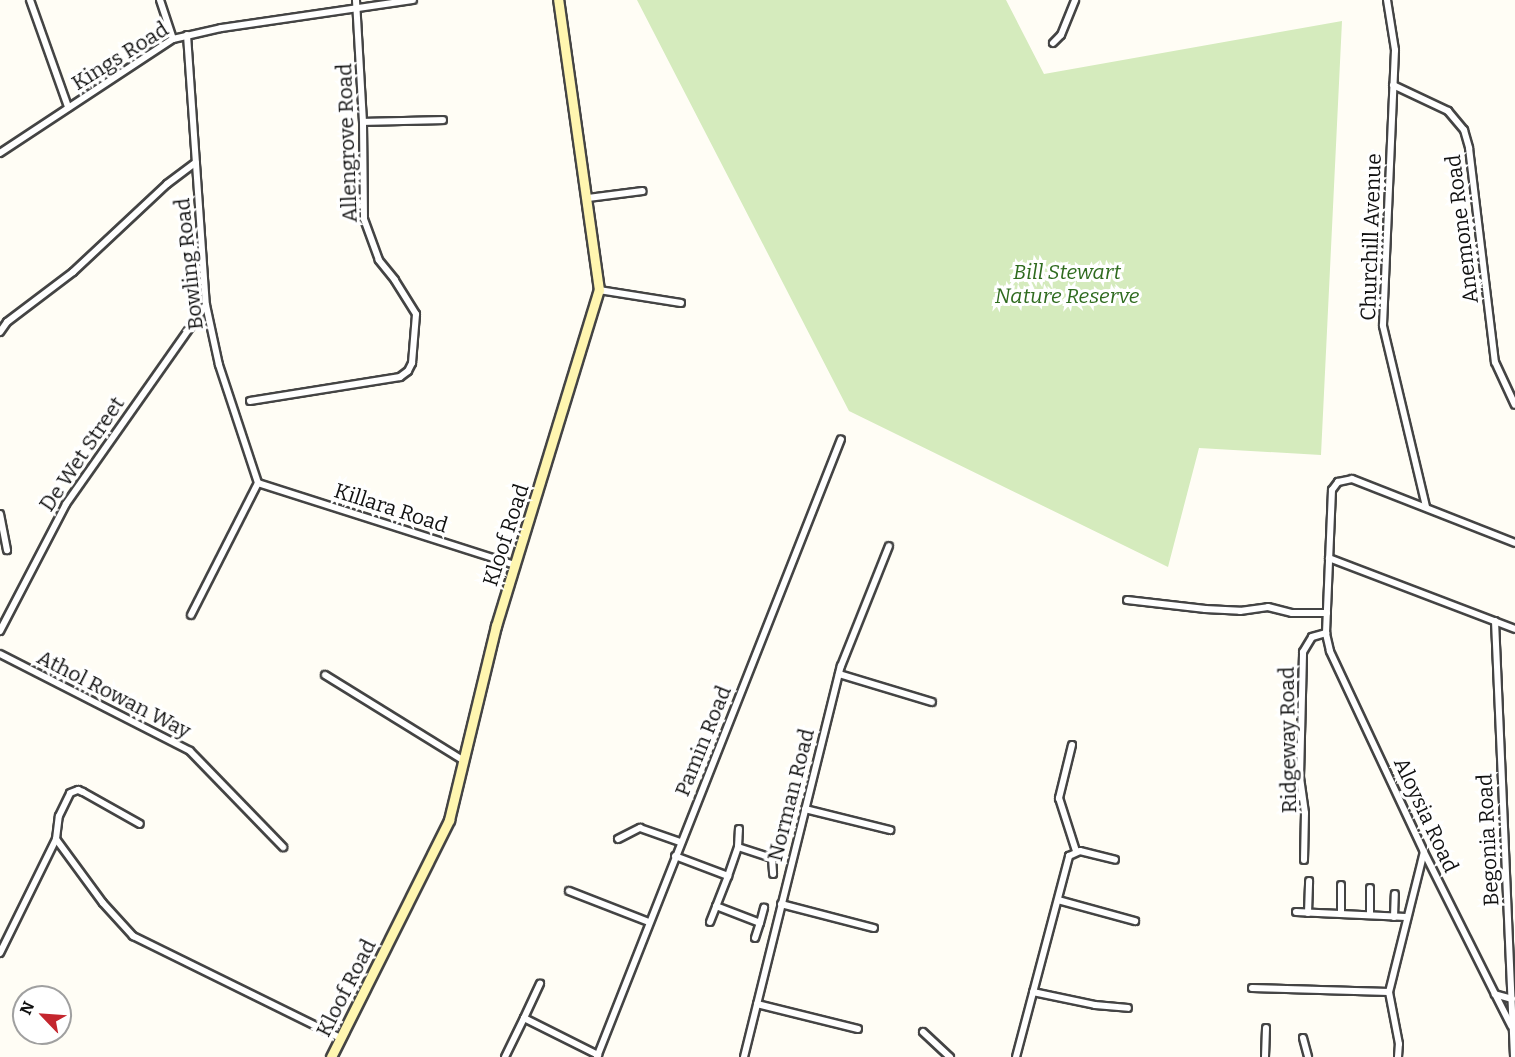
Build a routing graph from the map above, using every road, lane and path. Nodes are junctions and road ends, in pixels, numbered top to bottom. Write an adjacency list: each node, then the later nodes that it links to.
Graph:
1 (30, 0): 13 (street)
2 (160, 0): 10 (street)
3 (356, 0): 8 (street, Allengrove Road)
4 (413, 0): 8 (street, Kings Road)
5 (558, 0): 19 (main road, Kloof Road)
6 (1075, 0): 11 (street)
7 (1387, 0): 12 (street, Churchill Avenue)
8 (358, 9): 9 (street, Kings Road); 15 (street, Allengrove Road)
9 (187, 35): 10 (street, Kings Road); 17 (street, Bowling Road)
10 (173, 39): 13 (street, Kings Road)
11 (1053, 44)
12 (1393, 85): 25 (street, Anemone Road); 28 (street, Churchill Avenue)
13 (68, 107): 16 (street, Kings Road)
14 (443, 120): 15 (street)
15 (363, 122): 24 (street, Allengrove Road)
16 (0, 153)
17 (196, 162): 22 (street, Bowling Road); 23 (street)
18 (643, 191): 19 (street)
19 (588, 198): 20 (main road, Kloof Road)
20 (599, 290): 21 (street); 34 (main road, Kloof Road)
21 (681, 303)
22 (206, 305): 27 (street, Bowling Road); 40 (street, De Wet Street)
23 (0, 332)
24 (250, 401)
25 (1515, 405)
26 (842, 439): 54 (street, Pamin Road)
27 (258, 483): 34 (street, Killara Road); 37 (street)
28 (1426, 507): 30 (street); 33 (street)
29 (0, 514): 32 (street)
30 (1515, 543)
31 (889, 546): 43 (street, Norman Road)
32 (7, 550)
33 (1329, 558): 36 (street); 38 (street)
34 (515, 565): 47 (main road, Kloof Road)
35 (1127, 600): 36 (street)
36 (1327, 613): 41 (street)
37 (191, 615)
38 (1495, 621): 39 (street); 91 (street, Begonia Road)
39 (1515, 629)
40 (0, 631)
41 (1326, 633): 58 (street, Aloysia Road); 61 (street, Ridgeway Road)
42 (0, 654): 55 (street, Athol Rowan Way)
43 (838, 674): 45 (street); 48 (street, Norman Road)
44 (324, 675): 47 (street)
45 (932, 702)
46 (1072, 745): 57 (street)
47 (464, 762): 99 (main road, Kloof Road)
48 (805, 809): 51 (street); 70 (street, Norman Road)
49 (141, 824): 52 (street)
50 (739, 829): 56 (street)
51 (890, 830)
52 (56, 839): 85 (street); 99 (street)
53 (618, 839): 54 (street)
54 (681, 842): 59 (street, Pamin Road)
55 (283, 847)
56 (738, 847): 62 (street); 63 (street)
57 (1076, 851): 60 (street); 69 (street)
58 (1424, 852): 78 (street); 90 (street, Aloysia Road)
59 (675, 856): 63 (street); 79 (street, Pamin Road)
60 (1115, 860)
61 (1304, 860)
62 (773, 874)
63 (728, 876): 71 (street)
64 (1309, 881): 74 (street)
65 (1341, 885): 75 (street)
66 (1370, 888): 76 (street)
67 (569, 891): 79 (street)
68 (1395, 894): 77 (street)
69 (1058, 900): 80 (street); 88 (street)
70 (781, 904): 83 (street); 92 (street, Norman Road)
71 (716, 906): 81 (street); 82 (street)
72 (764, 908): 82 (street)
73 (1296, 912): 74 (street)
74 (1308, 912): 75 (street)
75 (1341, 914): 76 (street)
76 (1370, 915): 77 (street)
77 (1394, 916): 78 (street)
78 (1406, 917): 89 (street)
79 (649, 921): 101 (street, Pamin Road)
80 (1135, 921)
81 (710, 922)
82 (760, 923): 84 (street)
83 (874, 928)
84 (755, 939)
85 (0, 953)
86 (540, 984): 94 (street)
87 (1252, 988): 89 (street)
88 (1033, 992): 93 (street); 106 (street)
89 (1389, 993): 109 (street)
90 (1495, 994): 91 (street); 97 (street, Aloysia Road)
91 (1512, 999): 97 (street, Begonia Road)
92 (757, 1004): 96 (street); 102 (street, Norman Road)
93 (1128, 1008)
94 (524, 1018): 101 (street); 104 (street)
95 (1266, 1028): 107 (street)
96 (858, 1029)
97 (1513, 1029): 110 (street, Begonia Road)
98 (923, 1032): 105 (street)
99 (340, 1038): 103 (main road, Kloof Road)
100 (1303, 1038): 108 (street)
101 (597, 1056)
102 (746, 1056)
103 (331, 1057)
104 (505, 1057)
105 (950, 1057)
106 (1016, 1057)
107 (1265, 1057)
108 (1308, 1057)
109 (1398, 1057)
110 (1514, 1057)

